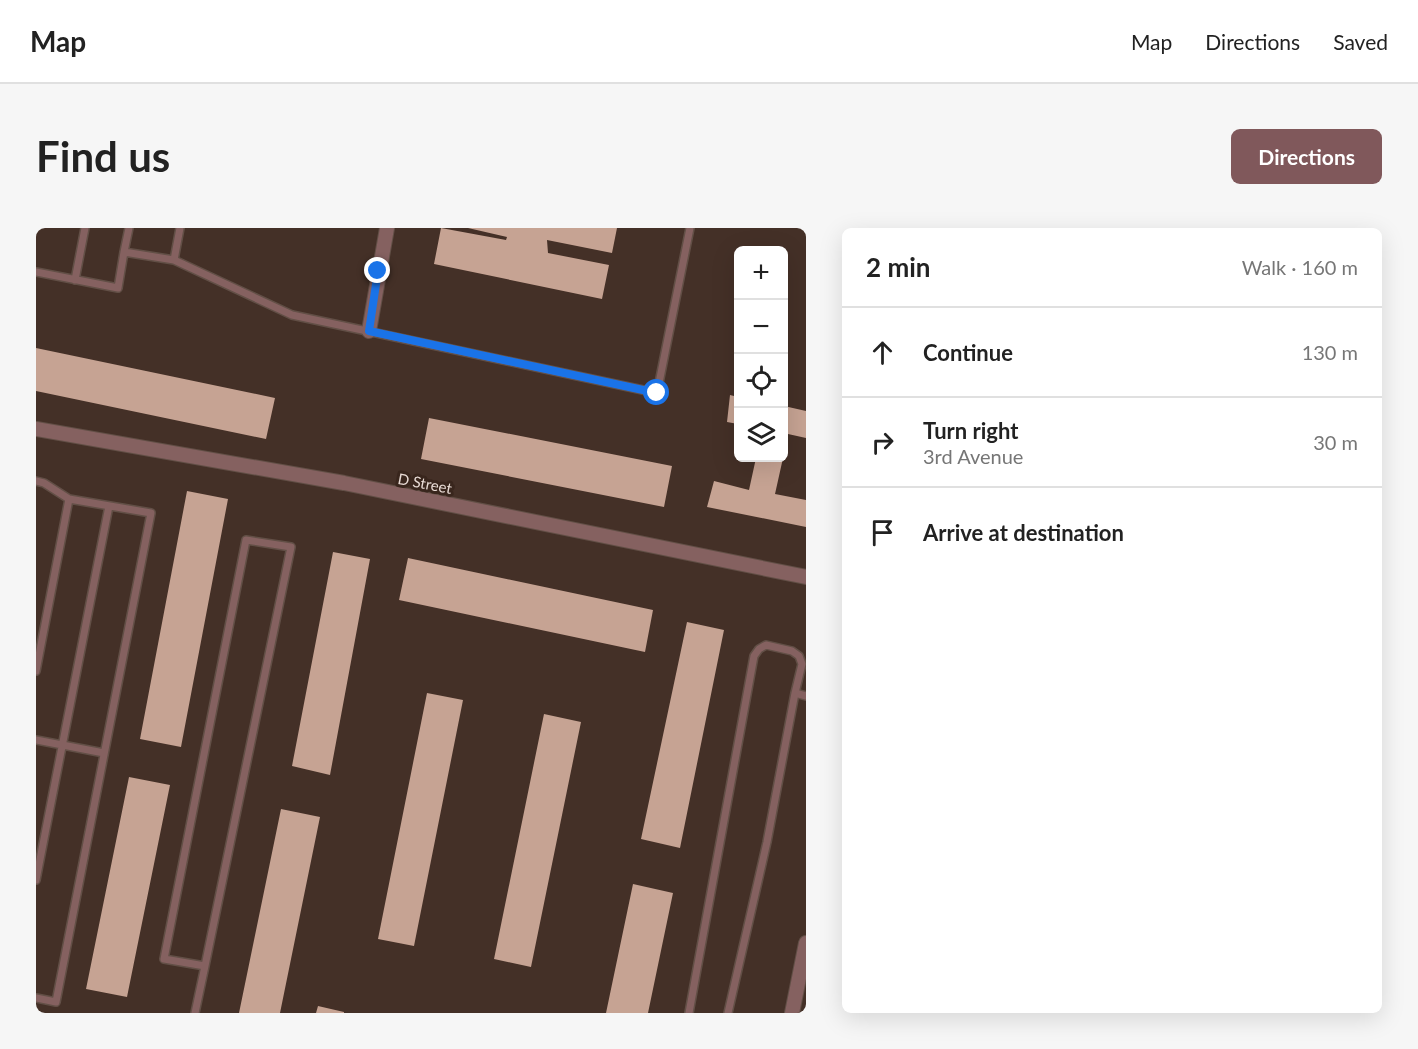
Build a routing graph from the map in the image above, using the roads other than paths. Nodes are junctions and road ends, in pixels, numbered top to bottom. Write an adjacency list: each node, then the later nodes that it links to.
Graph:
1 (85, 228): 9 (lane)
2 (129, 228): 6 (lane)
3 (180, 228): 7 (lane)
4 (387, 228): 10 (street)
5 (690, 228): 10 (lane)
6 (124, 252): 7 (lane); 9 (lane)
7 (174, 260): 10 (lane)
8 (36, 272): 9 (lane)
9 (75, 280)
10 (369, 331)
11 (36, 429): 15 (street, D Street)
12 (36, 481): 13 (lane)
13 (69, 499): 14 (lane); 16 (lane)
14 (108, 506): 20 (lane); 21 (lane)
15 (806, 577)
16 (36, 670)
17 (795, 693): 18 (lane); 27 (lane); 28 (lane)
18 (806, 696)
19 (36, 740): 20 (lane)
20 (62, 745): 21 (lane); 22 (lane)
21 (104, 753): 25 (lane)
22 (36, 880)
23 (806, 943): 29 (street)
24 (205, 966): 24 (lane); 26 (lane)
25 (36, 998)
26 (195, 1013)
27 (689, 1013)
28 (728, 1013)
29 (792, 1013)

